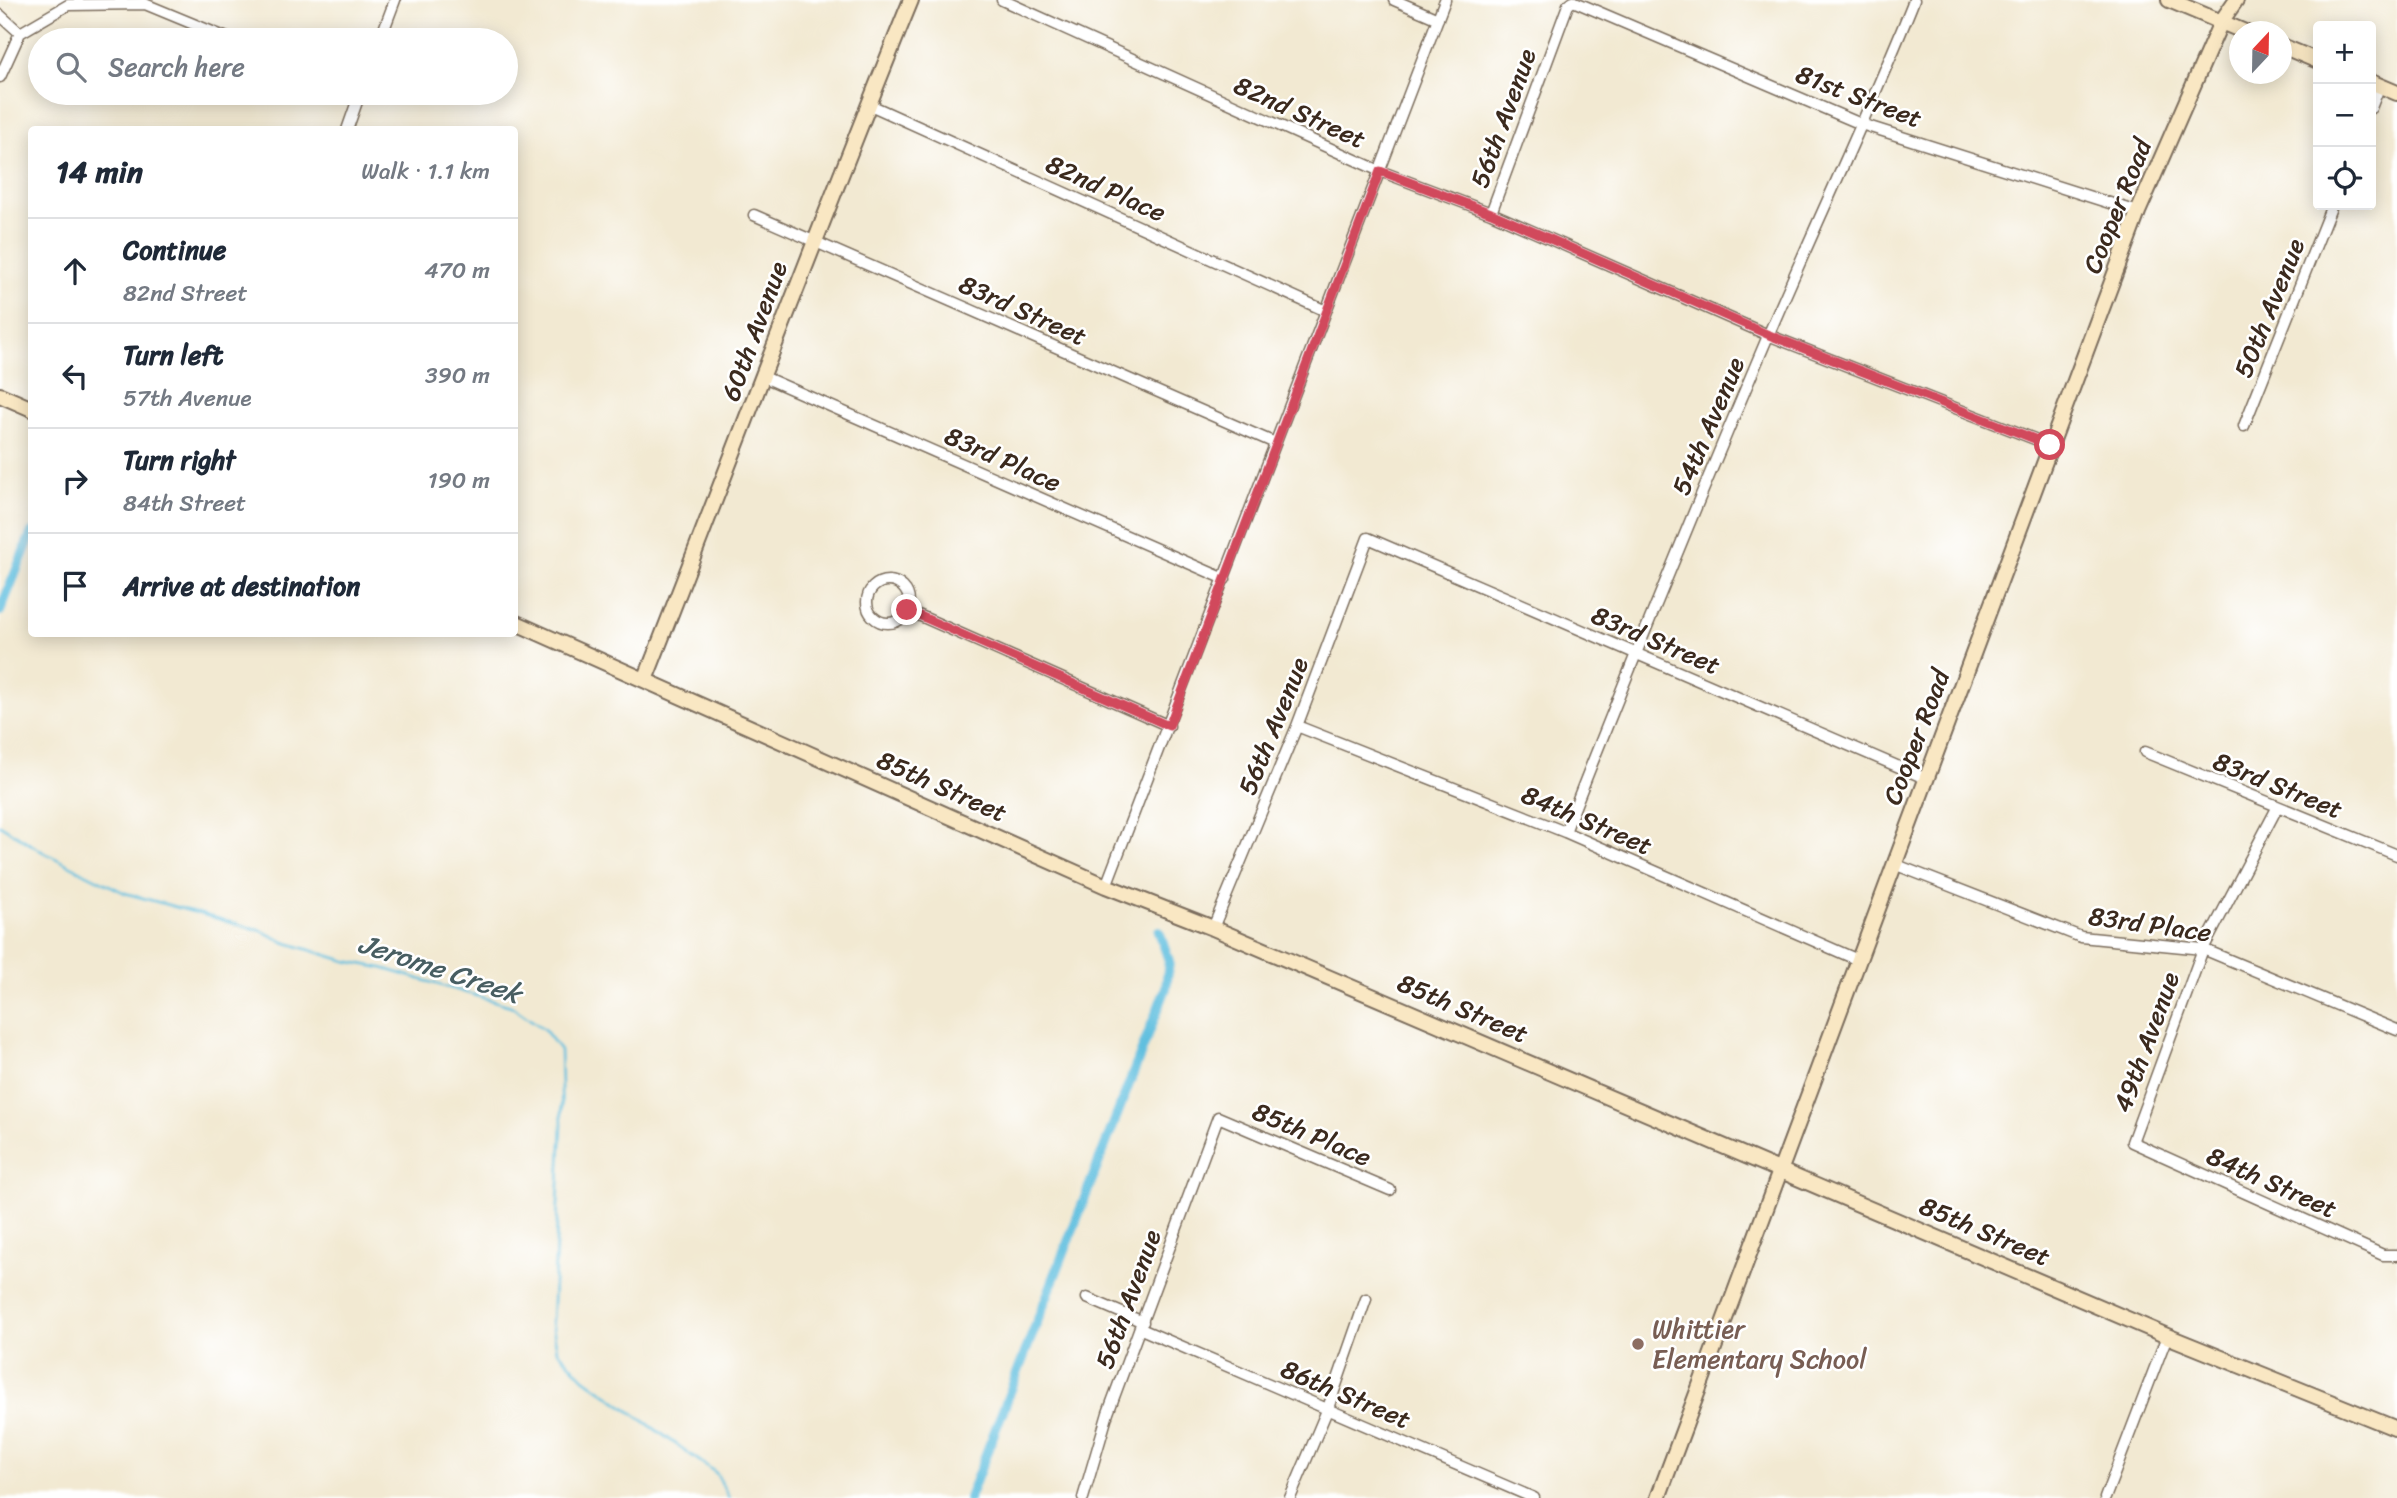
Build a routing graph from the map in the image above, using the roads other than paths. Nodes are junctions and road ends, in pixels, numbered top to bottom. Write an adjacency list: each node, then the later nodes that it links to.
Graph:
1 (395, 0): 18 (street)
2 (911, 0): 25 (street, 60th Avenue)
3 (1002, 0): 29 (street, 82nd Street)
4 (1394, 0): 12 (street)
5 (1445, 0): 12 (street)
6 (1914, 0): 27 (street, 54th Avenue)
7 (2169, 0): 13 (street)
8 (2236, 0): 13 (street, Cooper Road)
9 (1573, 1): 27 (street, 81st Street); 32 (street, 56th Avenue)
10 (146, 2): 16 (street); 17 (street)
11 (0, 15): 19 (street)
12 (1438, 19): 29 (street)
13 (2221, 22): 14 (street); 31 (street, Cooper Road)
14 (2229, 25)
15 (28, 28): 19 (street)
16 (29, 28)
17 (205, 28)
18 (384, 28)
19 (20, 33): 22 (street)
20 (2292, 50): 21 (street)
21 (2313, 59)
22 (0, 77)
23 (2376, 83): 24 (street)
24 (2397, 93)
25 (868, 104): 34 (street, 60th Avenue); 35 (street, 82nd Place)
26 (355, 105): 28 (street)
27 (1861, 124): 31 (street, 81st Street); 36 (street, 54th Avenue)
28 (348, 126)
29 (1380, 171): 32 (street, 82nd Street); 35 (street)
30 (2330, 210): 40 (street, 50th Avenue)
31 (2138, 212): 42 (street, Cooper Road)
32 (1491, 213): 36 (street, 82nd Street)
33 (754, 215): 34 (street, 83rd Street)
34 (813, 241): 37 (street, 60th Avenue); 41 (street, 83rd Street)
35 (1326, 311): 41 (street)
36 (1769, 335): 42 (street, 82nd Street); 47 (street, 54th Avenue)
37 (764, 377): 44 (street, 83rd Place); 48 (street, 60th Avenue)
38 (0, 395): 39 (street)
39 (28, 407)
40 (2244, 426)
41 (1275, 443): 44 (street)
42 (2050, 445): 52 (street, Cooper Road)
43 (1368, 538): 47 (street, 83rd Street); 50 (street, 56th Avenue)
44 (1225, 579): 49 (street)
45 (907, 610): 45 (street); 49 (street)
46 (518, 624): 48 (street, 85th Street)
47 (1635, 654): 52 (street, 83rd Street); 54 (street, 54th Avenue)
48 (645, 680): 57 (street, 85th Street)
49 (1169, 726): 57 (street)
50 (1297, 726): 54 (street, 84th Street); 58 (street, 56th Avenue)
51 (2145, 752): 53 (street, 83rd Street)
52 (1927, 779): 56 (street, Cooper Road)
53 (2277, 808): 55 (street, 83rd Street); 59 (street, 49th Avenue)
54 (1565, 832): 60 (street, 84th Street)
55 (2397, 855)
56 (1894, 864): 59 (street, 83rd Place); 60 (street, Cooper Road)
57 (1106, 886): 58 (street, 85th Street)
58 (1213, 928): 64 (street, 85th Street)
59 (2203, 948): 61 (street, 83rd Place); 63 (street, 49th Avenue)
60 (1858, 960): 64 (street, Cooper Road)
61 (2397, 1030)
62 (1218, 1117): 65 (street, 85th Place); 69 (street, 56th Avenue)
63 (2132, 1142): 66 (street, 84th Street)
64 (1779, 1169): 70 (street, 85th Street); 73 (street, Cooper Road)
65 (1390, 1190)
66 (2397, 1255)
67 (1087, 1298): 69 (street, 86th Street)
68 (1366, 1299): 71 (street)
69 (1142, 1325): 71 (street, 86th Street); 74 (street, 56th Avenue)
70 (2167, 1336): 72 (street, 85th Street); 77 (street)
71 (1328, 1408): 75 (street); 76 (street, 86th Street)
72 (2397, 1429)
73 (1660, 1497)
74 (1083, 1498)
75 (1290, 1498)
76 (1534, 1498)
77 (2105, 1498)

